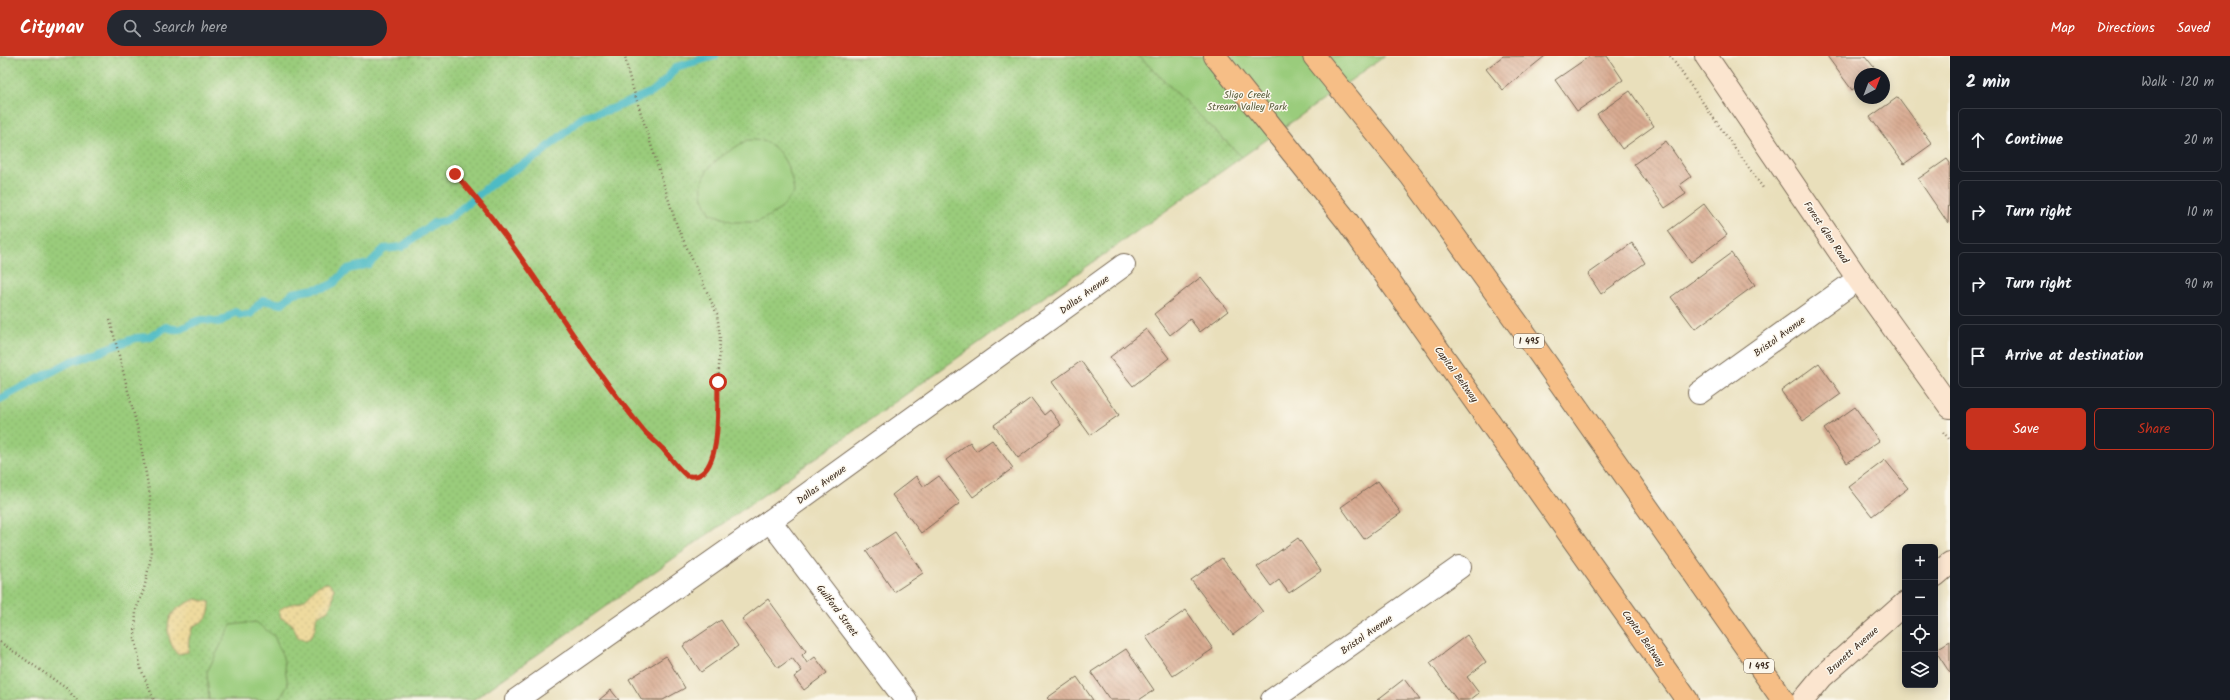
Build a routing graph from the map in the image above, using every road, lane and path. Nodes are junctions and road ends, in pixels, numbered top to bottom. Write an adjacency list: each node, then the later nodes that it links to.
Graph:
1 (625, 56): 6 (path)
2 (1215, 56): 19 (highway, Capital Beltway)
3 (1314, 56): 25 (highway, I 495)
4 (1670, 56): 7 (path)
5 (1706, 56): 9 (street, Forest Glen Road)
6 (455, 174)
7 (1764, 190)
8 (1124, 265): 13 (street, Dallas Avenue)
9 (1858, 279): 11 (street, Bristol Avenue); 12 (street, Forest Glen Road)
10 (110, 320): 21 (path)
11 (1699, 393)
12 (1950, 407)
13 (770, 521): 22 (street, Dallas Avenue); 23 (street, Guilford Street)
14 (1950, 563): 16 (street)
15 (1460, 567): 24 (street, Bristol Avenue)
16 (1938, 573)
17 (1902, 606): 26 (street, Brunett Avenue)
18 (0, 642): 20 (path)
19 (1683, 694)
20 (77, 700)
21 (154, 700)
22 (516, 700)
23 (906, 700)
24 (1272, 700)
25 (1783, 700)
26 (1803, 700)

